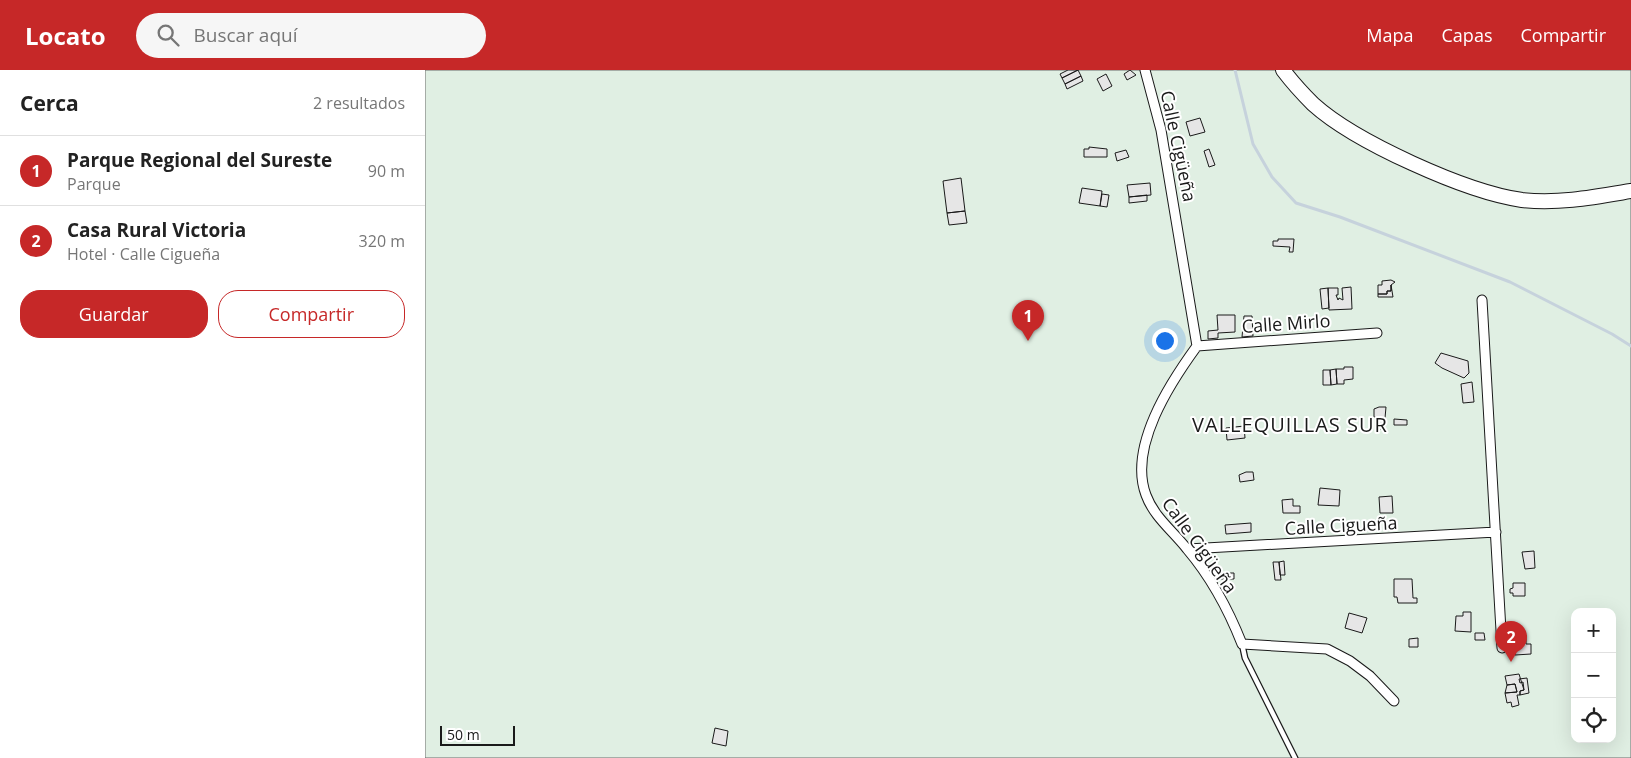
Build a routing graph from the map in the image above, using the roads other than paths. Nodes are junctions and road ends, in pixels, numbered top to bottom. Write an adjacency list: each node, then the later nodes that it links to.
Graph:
1 (1145, 70): 6 (street, Calle Cigüeña)
2 (1283, 70): 3 (main road)
3 (1631, 191)
4 (1482, 300): 7 (street)
5 (1377, 334): 6 (street, Calle Mirlo)
6 (1197, 346): 8 (street, Calle Cigüeña)
7 (1496, 532): 8 (street, Calle Cigueña); 10 (street)
8 (1188, 549): 9 (street, Calle Cigüeña)
9 (1242, 644): 11 (street); 12 (lane)
10 (1502, 648)
11 (1394, 701)
12 (1295, 758)

